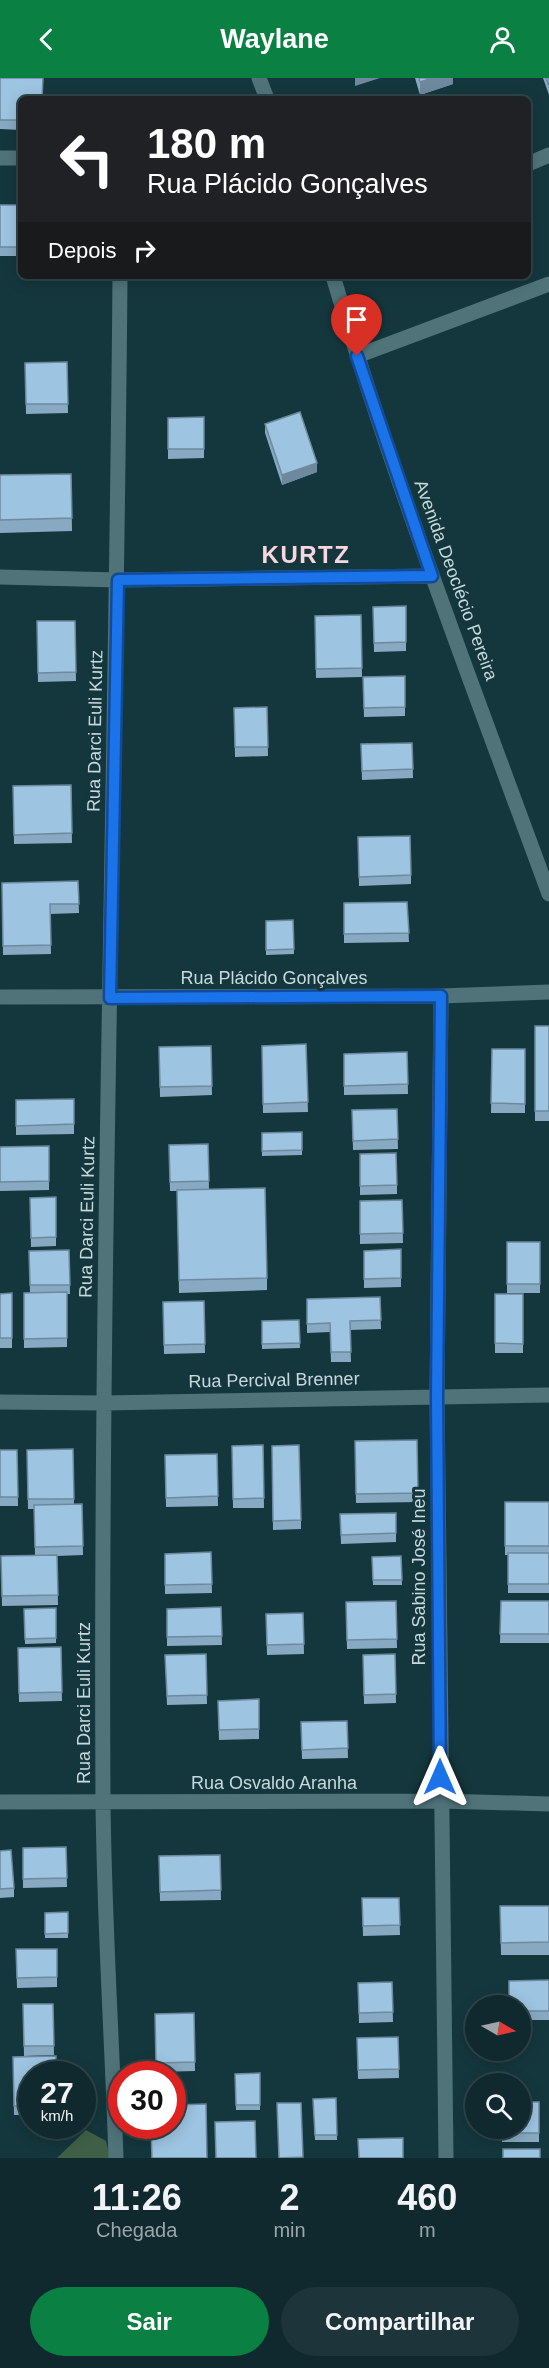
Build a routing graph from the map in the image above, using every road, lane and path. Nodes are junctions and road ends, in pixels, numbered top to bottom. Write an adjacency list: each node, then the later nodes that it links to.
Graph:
1 (259, 78): 2 (street)
2 (266, 96)
3 (549, 155): 6 (street)
4 (0, 158): 5 (street)
5 (18, 158)
6 (531, 163)
7 (120, 279): 13 (street, Rua Darci Euli Kurtz)
8 (334, 279): 10 (street, Avenida Deoclécio Pereira)
9 (549, 284): 10 (street)
10 (357, 356): 11 (street, Avenida Deoclécio Pereira)
11 (432, 576): 13 (street); 14 (street, Avenida Deoclécio Pereira)
12 (0, 577): 13 (street)
13 (118, 580): 18 (street, Rua Darci Euli Kurtz)
14 (549, 894)
15 (549, 992): 16 (street, Rua Plácido Gonçalves)
16 (441, 996): 18 (street, Rua Plácido Gonçalves); 20 (street, Rua Sabino José Ineu)
17 (0, 997): 18 (street, Rua Plácido Gonçalves)
18 (110, 998): 22 (street, Rua Darci Euli Kurtz)
19 (549, 1395): 20 (street, Rua Percival Brenner)
20 (437, 1397): 22 (street, Rua Percival Brenner); 23 (street, Rua Sabino José Ineu)
21 (0, 1402): 22 (street, Rua Percival Brenner)
22 (104, 1403): 25 (street, Rua Darci Euli Kurtz)
23 (441, 1801): 25 (street, Rua Osvaldo Aranha); 26 (street, Rua Osvaldo Aranha); 28 (street, Rua Sabino José Ineu)
24 (0, 1802): 25 (street, Rua Osvaldo Aranha)
25 (104, 1804): 27 (street, Rua Darci Euli Kurtz)
26 (549, 1804)
27 (116, 2158)
28 (446, 2158)

